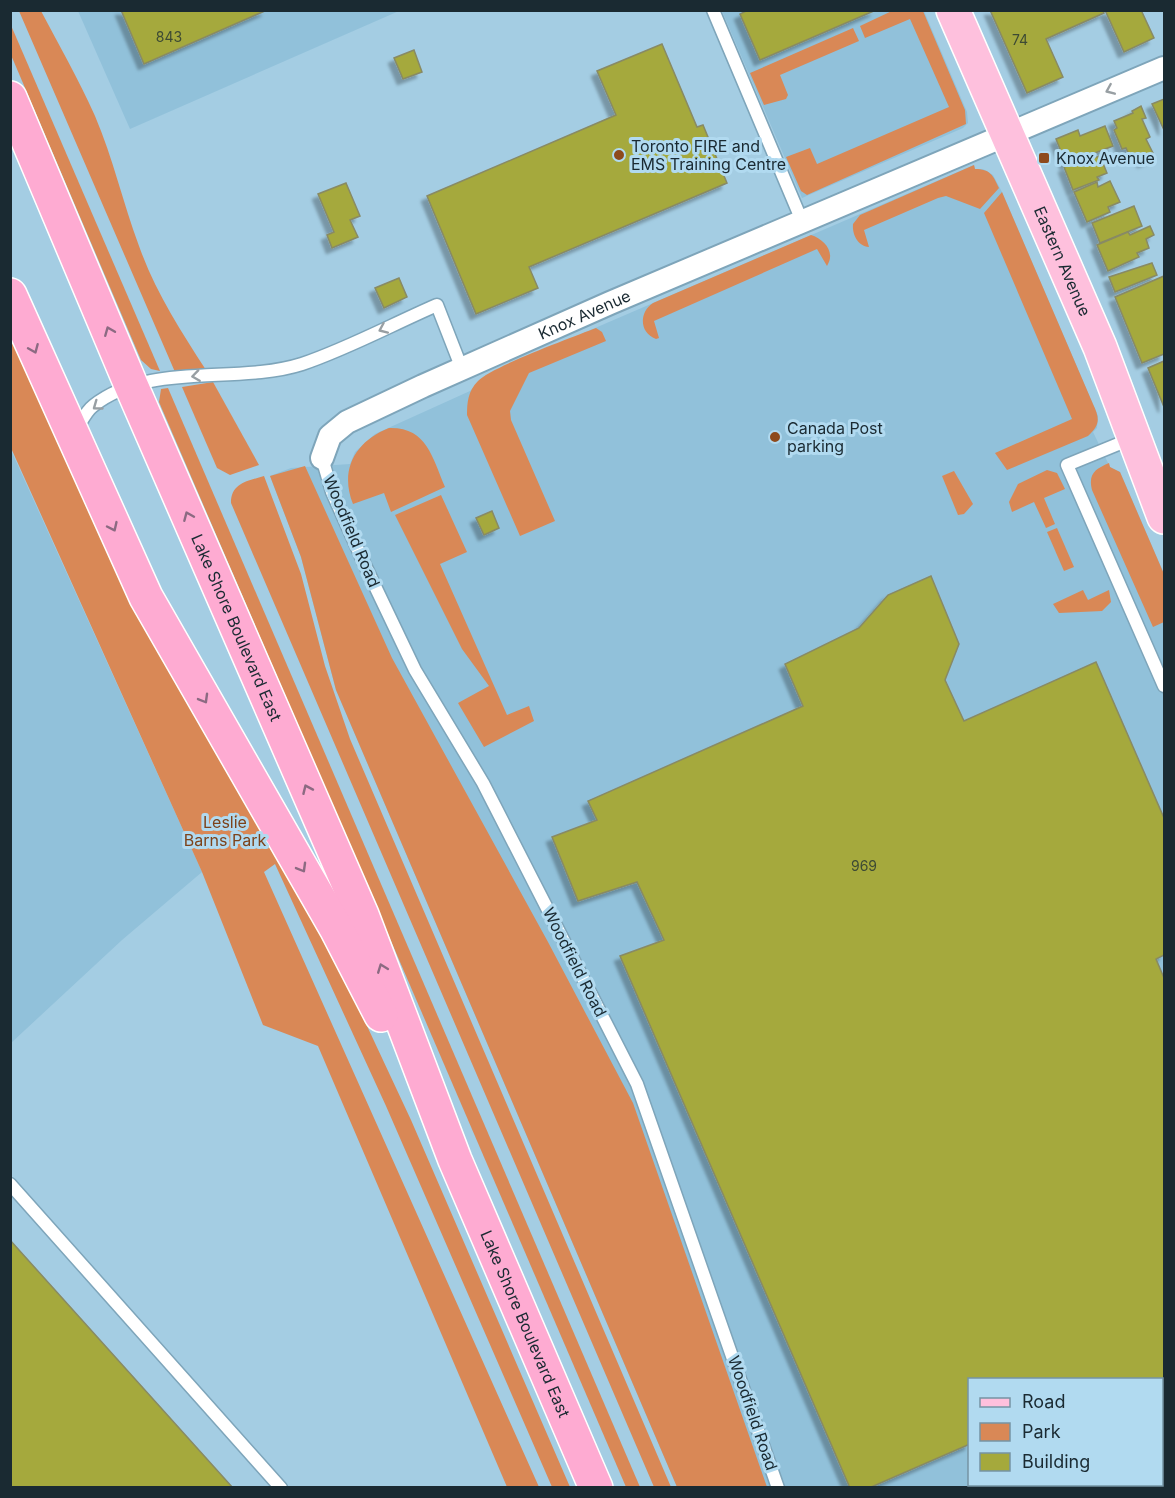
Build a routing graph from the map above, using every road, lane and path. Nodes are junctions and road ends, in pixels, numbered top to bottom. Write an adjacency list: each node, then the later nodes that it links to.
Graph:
1 (713, 10): 6 (lane)
2 (953, 10): 5 (main road, Eastern Avenue)
3 (1164, 68): 5 (street, Knox Avenue, one-way to 5)
4 (10, 98): 9 (highway, Lake Shore Boulevard East, one-way to 4)
5 (1007, 133): 6 (street, Knox Avenue); 11 (main road, Eastern Avenue)
6 (802, 221): 8 (street, Knox Avenue)
7 (10, 296): 10 (highway, Lake Shore Boulevard East, one-way to 10)
8 (462, 369): 9 (lane, one-way to 9); 12 (street, Knox Avenue)
9 (131, 385): 10 (lane, one-way to 10); 15 (highway, Lake Shore Boulevard East, one-way to 9)
10 (72, 437): 15 (highway, Lake Shore Boulevard East, one-way to 15)
11 (1133, 438): 13 (main road, Eastern Avenue); 14 (lane)
12 (322, 458): 19 (lane, Woodfield Road)
13 (1164, 517)
14 (1164, 686)
15 (455, 1160): 18 (highway, Lake Shore Boulevard East)
16 (10, 1184): 17 (lane)
17 (281, 1488)
18 (596, 1488)
19 (778, 1488)

